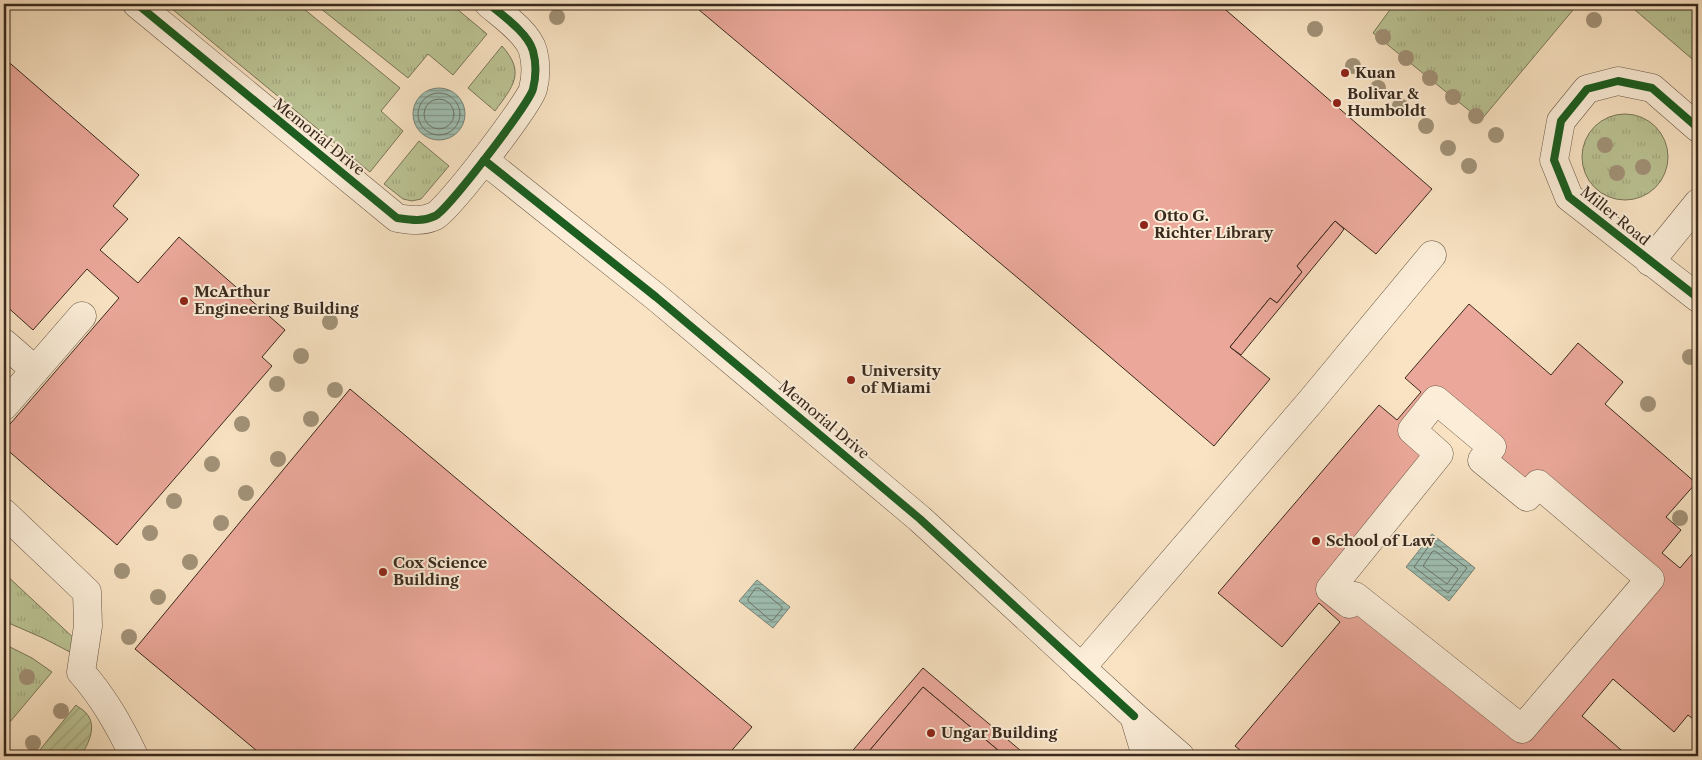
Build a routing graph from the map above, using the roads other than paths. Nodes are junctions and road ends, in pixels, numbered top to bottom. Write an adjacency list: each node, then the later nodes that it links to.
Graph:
1 (136, 4): 4 (street, Memorial Drive)
2 (489, 4): 4 (street, Memorial Drive)
3 (1698, 128): 7 (street, Miller Road)
4 (484, 160): 14 (street, Memorial Drive)
5 (1698, 203): 7 (street)
6 (1432, 255): 14 (street)
7 (1650, 262): 8 (street, Miller Road)
8 (1698, 298)
9 (82, 316): 11 (street)
10 (4, 343): 11 (street)
11 (35, 370): 12 (street)
12 (4, 406)
13 (4, 512): 17 (street)
14 (1081, 668): 15 (street, Memorial Drive)
15 (1134, 716): 18 (street); 19 (street, Memorial Drive)
16 (1522, 729): 16 (street)
17 (134, 756)
18 (1146, 756)
19 (1180, 756)

